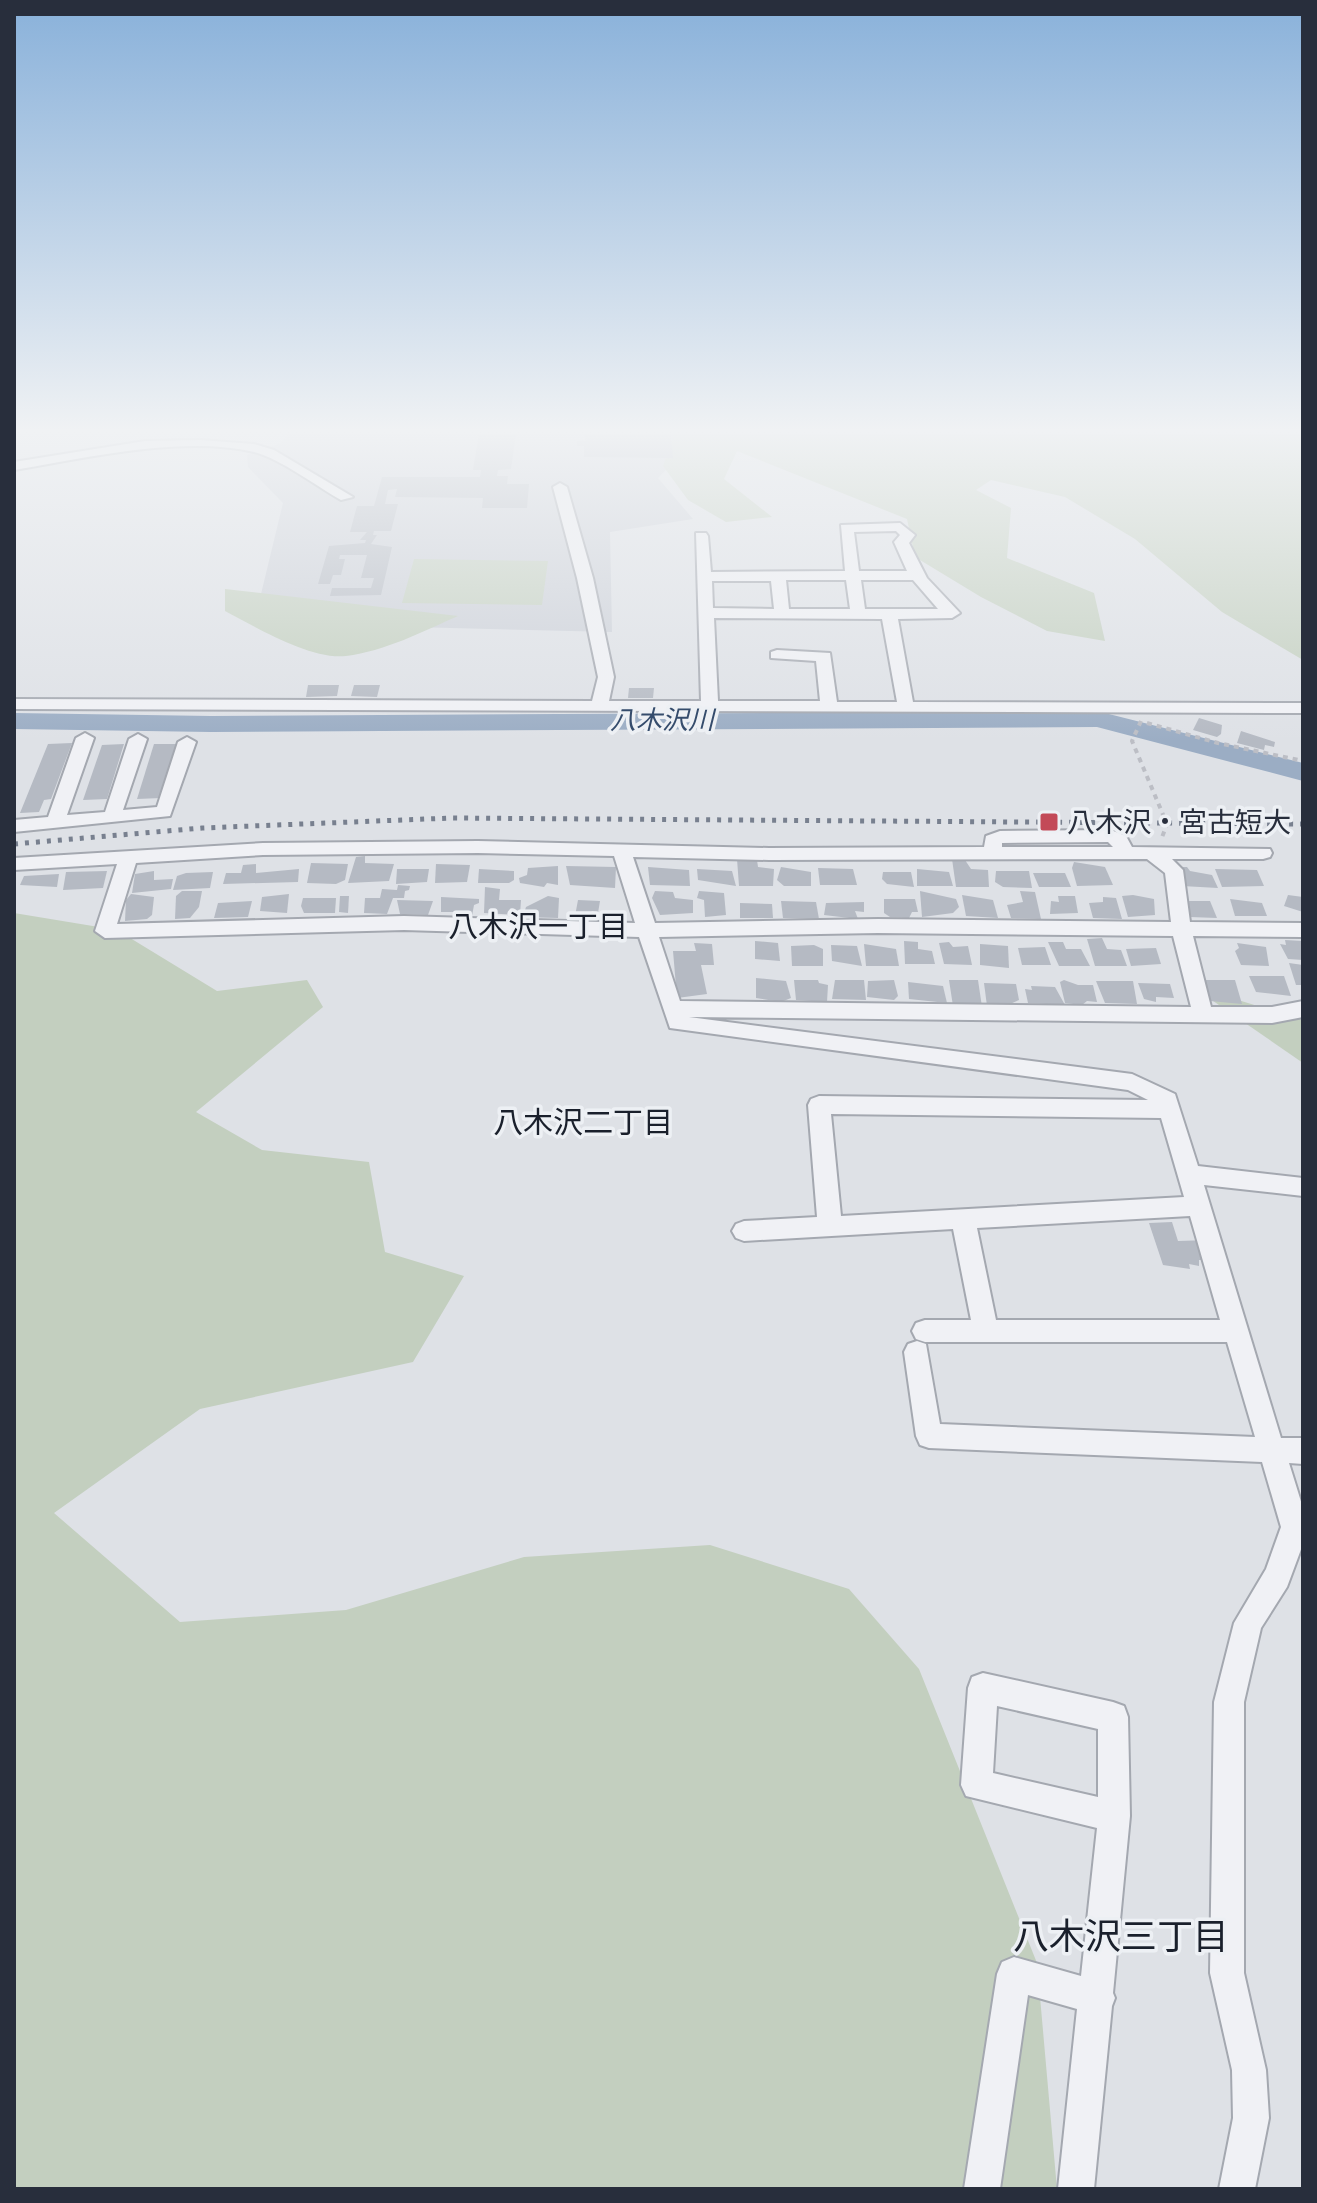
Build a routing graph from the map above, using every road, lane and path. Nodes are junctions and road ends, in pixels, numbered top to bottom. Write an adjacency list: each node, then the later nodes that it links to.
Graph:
1 (701, 536): 8 (street)
2 (574, 537): 15 (street)
3 (847, 537): 7 (street)
4 (906, 537): 5 (street)
5 (917, 575): 7 (street); 12 (street)
6 (778, 576): 7 (street); 8 (street); 10 (street)
7 (853, 576): 11 (street)
8 (704, 577): 9 (street)
9 (706, 613): 10 (street); 16 (street)
10 (782, 613): 11 (street)
11 (858, 614): 12 (street)
12 (889, 614): 18 (street)
13 (777, 655): 17 (street)
14 (14, 704): 15 (street)
15 (599, 706): 16 (street)
16 (710, 706): 17 (street)
17 (829, 707): 18 (street)
18 (906, 707): 19 (street)
19 (1112, 708): 20 (street); 21 (path)
20 (1303, 708)
21 (1141, 721): 25 (path); 30 (path)
22 (85, 738): 27 (street)
23 (138, 739): 26 (street)
24 (187, 742): 26 (street)
25 (1303, 761)
26 (112, 817): 27 (street)
27 (55, 822): 28 (street)
28 (14, 826)
29 (622, 851): 30 (street); 32 (street); 35 (street)
30 (1158, 852): 31 (street); 34 (street)
31 (1263, 853)
32 (129, 856): 33 (street); 35 (street)
33 (14, 864)
34 (1181, 927): 35 (street); 36 (street); 39 (street)
35 (647, 930): 37 (street)
36 (1303, 930)
37 (673, 1009): 39 (street); 40 (street)
38 (1303, 1009): 39 (street)
39 (1203, 1015)
40 (1170, 1109): 41 (street); 45 (street)
41 (1189, 1174): 42 (street); 43 (street)
42 (1303, 1187)
43 (1199, 1206): 44 (street); 48 (street)
44 (963, 1219): 45 (street); 47 (street)
45 (830, 1226): 46 (street)
46 (744, 1231)
47 (985, 1329): 48 (street); 49 (street)
48 (1236, 1331): 49 (street)
49 (1271, 1451): 50 (street); 55 (street)
50 (1303, 1451)
51 (1114, 1816): 51 (street); 52 (street)
52 (1098, 1998): 53 (street); 54 (street)
53 (982, 2189)
54 (1076, 2189)
55 (1237, 2189)

